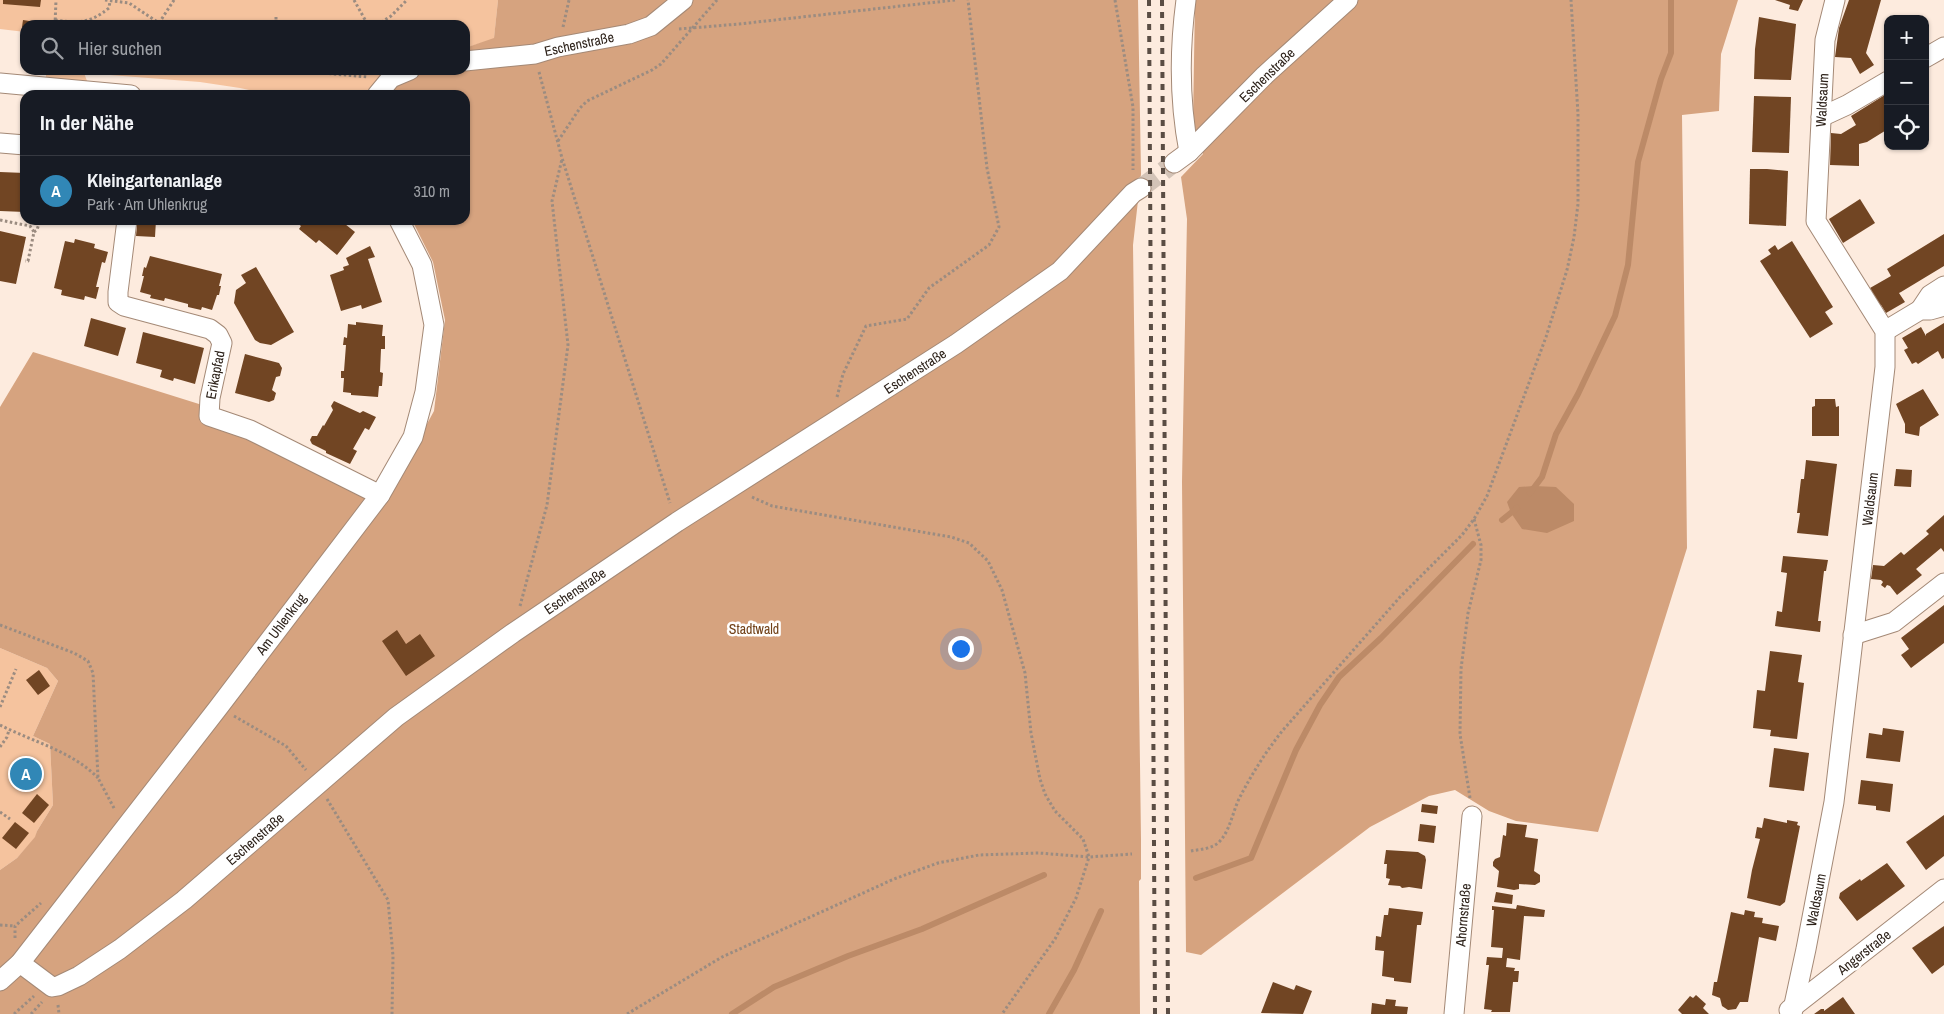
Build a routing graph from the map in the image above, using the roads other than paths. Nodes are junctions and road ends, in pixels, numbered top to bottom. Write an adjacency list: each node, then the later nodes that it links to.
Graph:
1 (683, 0): 7 (street, Eschenstraße)
2 (1186, 0): 16 (street)
3 (1348, 0): 16 (street, Eschenstraße)
4 (1835, 0): 13 (street, Waldsaum)
5 (1944, 47): 6 (street)
6 (1929, 56)
7 (470, 60)
8 (398, 75): 12 (street)
9 (0, 83): 11 (street)
10 (1884, 83): 13 (street)
11 (76, 90)
12 (380, 90)
13 (1821, 117): 24 (street, Waldsaum)
14 (0, 143): 15 (street)
15 (20, 145)
16 (1189, 152): 17 (street, Eschenstraße)
17 (1174, 163)
18 (1137, 190): 30 (street, Eschenstraße)
19 (126, 225): 25 (street, Erikapfad)
20 (402, 225): 25 (street, Am Uhlenkrug)
21 (1944, 286): 23 (street)
22 (1944, 306): 23 (street)
23 (1920, 310): 24 (street)
24 (1885, 331): 27 (street, Waldsaum)
25 (380, 496): 30 (street, Am Uhlenkrug)
26 (1944, 583): 27 (street)
27 (1853, 635): 32 (street, Waldsaum)
28 (1472, 816): 33 (street, Ahornstraße)
29 (1944, 889): 32 (street, Angerstraße)
30 (20, 963): 31 (street, Am Uhlenkrug)
31 (0, 981)
32 (1789, 1012)
33 (1454, 1014)

